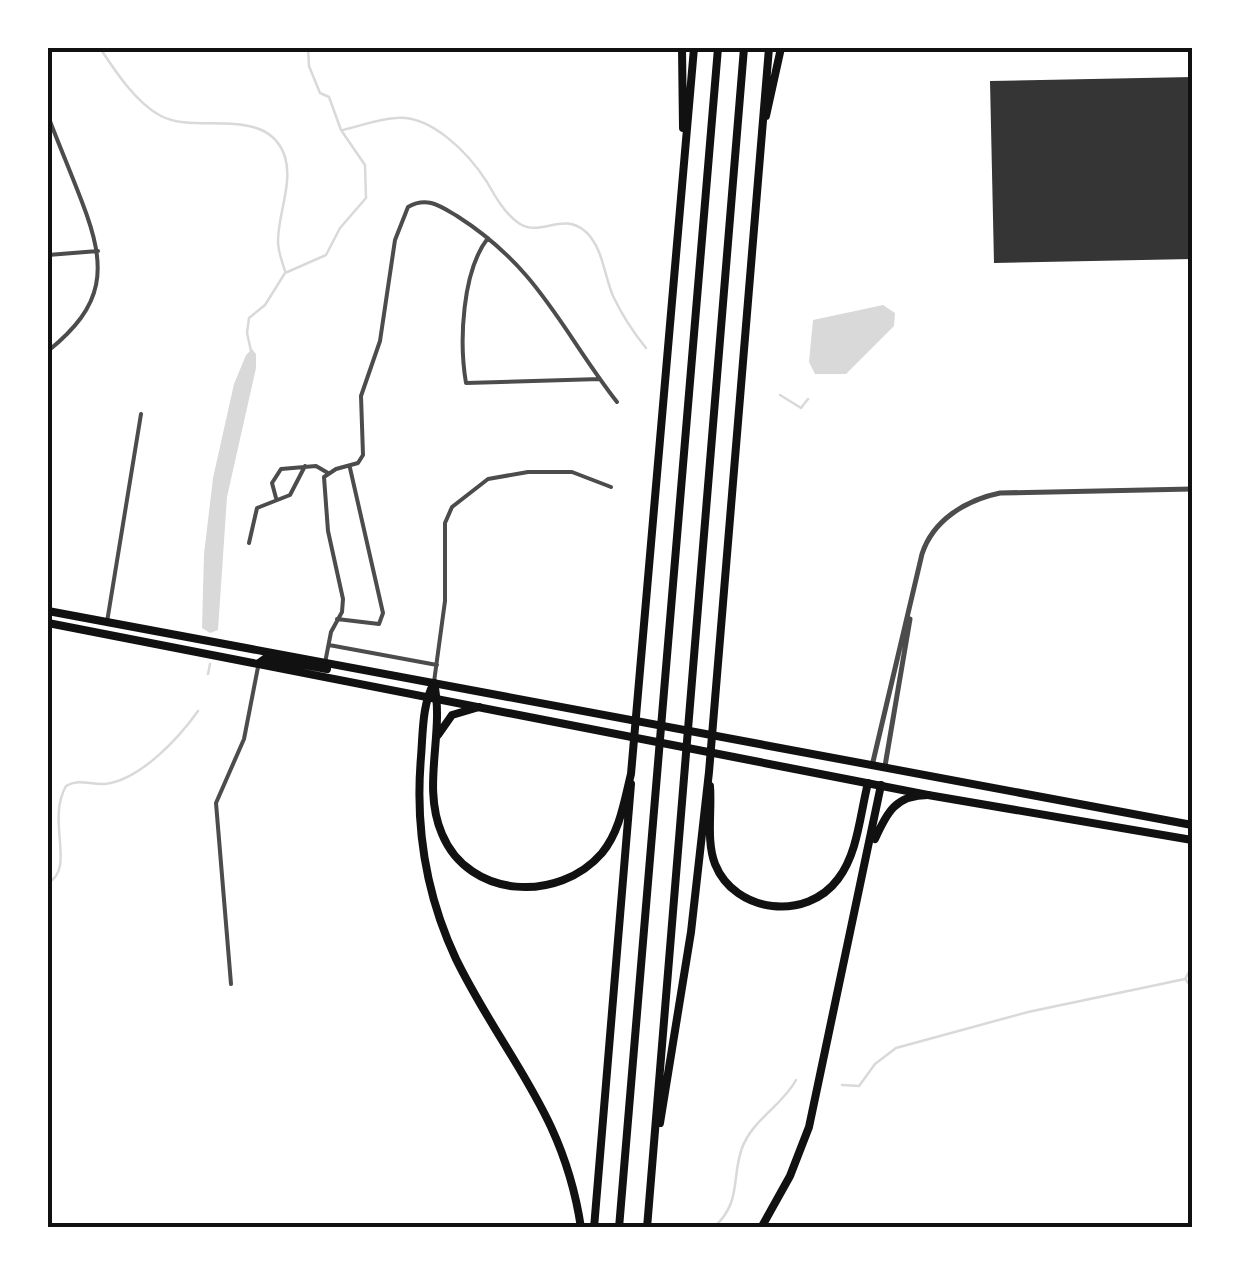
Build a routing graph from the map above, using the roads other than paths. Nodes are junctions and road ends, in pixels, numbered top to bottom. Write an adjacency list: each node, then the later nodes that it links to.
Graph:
1 (682, 48): 11 (main road)
2 (694, 48): 11 (main road)
3 (718, 48): 57 (main road)
4 (744, 48): 54 (main road)
5 (769, 48): 8 (main road)
6 (781, 48): 8 (main road)
7 (48, 116): 9 (street)
8 (761, 129): 45 (main road)
9 (57, 140): 10 (street); 13 (street)
10 (48, 143)
11 (684, 144): 46 (main road)
12 (488, 238): 16 (street); 16 (street); 20 (street)
13 (98, 251): 14 (street); 15 (street)
14 (48, 255)
15 (48, 351)
16 (600, 378): 17 (street)
17 (617, 402)
18 (141, 414): 30 (street)
19 (305, 466): 21 (street); 24 (street); 24 (street)
20 (350, 468): 21 (street); 29 (street)
21 (328, 473): 29 (street)
22 (611, 487): 36 (street)
23 (1192, 489): 27 (street)
24 (276, 498): 25 (street)
25 (249, 543)
26 (48, 611): 28 (main road)
27 (910, 611): 43 (street); 44 (street)
28 (64, 614): 30 (main road); 32 (main road)
29 (338, 620): 33 (street)
30 (107, 622): 35 (main road)
31 (48, 624): 32 (main road)
32 (62, 626): 34 (main road)
33 (329, 644): 35 (street); 36 (street)
34 (259, 663): 37 (main road); 39 (main road); 53 (street)
35 (326, 663): 37 (main road)
36 (436, 665): 38 (street)
37 (392, 675): 38 (main road)
38 (434, 683): 39 (main road); 40 (main road); 43 (main road)
39 (426, 697): 40 (main road); 55 (main road)
40 (438, 699): 41 (main road); 42 (main road)
41 (478, 707): 42 (main road); 47 (main road)
42 (435, 744): 46 (main road)
43 (872, 766): 44 (main road); 47 (main road)
44 (884, 768): 48 (main road); 50 (main road)
45 (709, 772): 47 (main road); 54 (main road)
46 (631, 774): 56 (main road)
47 (868, 782): 48 (main road)
48 (881, 785): 49 (main road); 52 (main road)
49 (928, 794): 51 (main road); 52 (main road)
50 (1192, 825)
51 (1192, 840)
52 (868, 852): 59 (main road)
53 (231, 984)
54 (652, 1172): 58 (main road)
55 (581, 1228)
56 (594, 1228)
57 (620, 1228)
58 (647, 1228)
59 (761, 1228)

